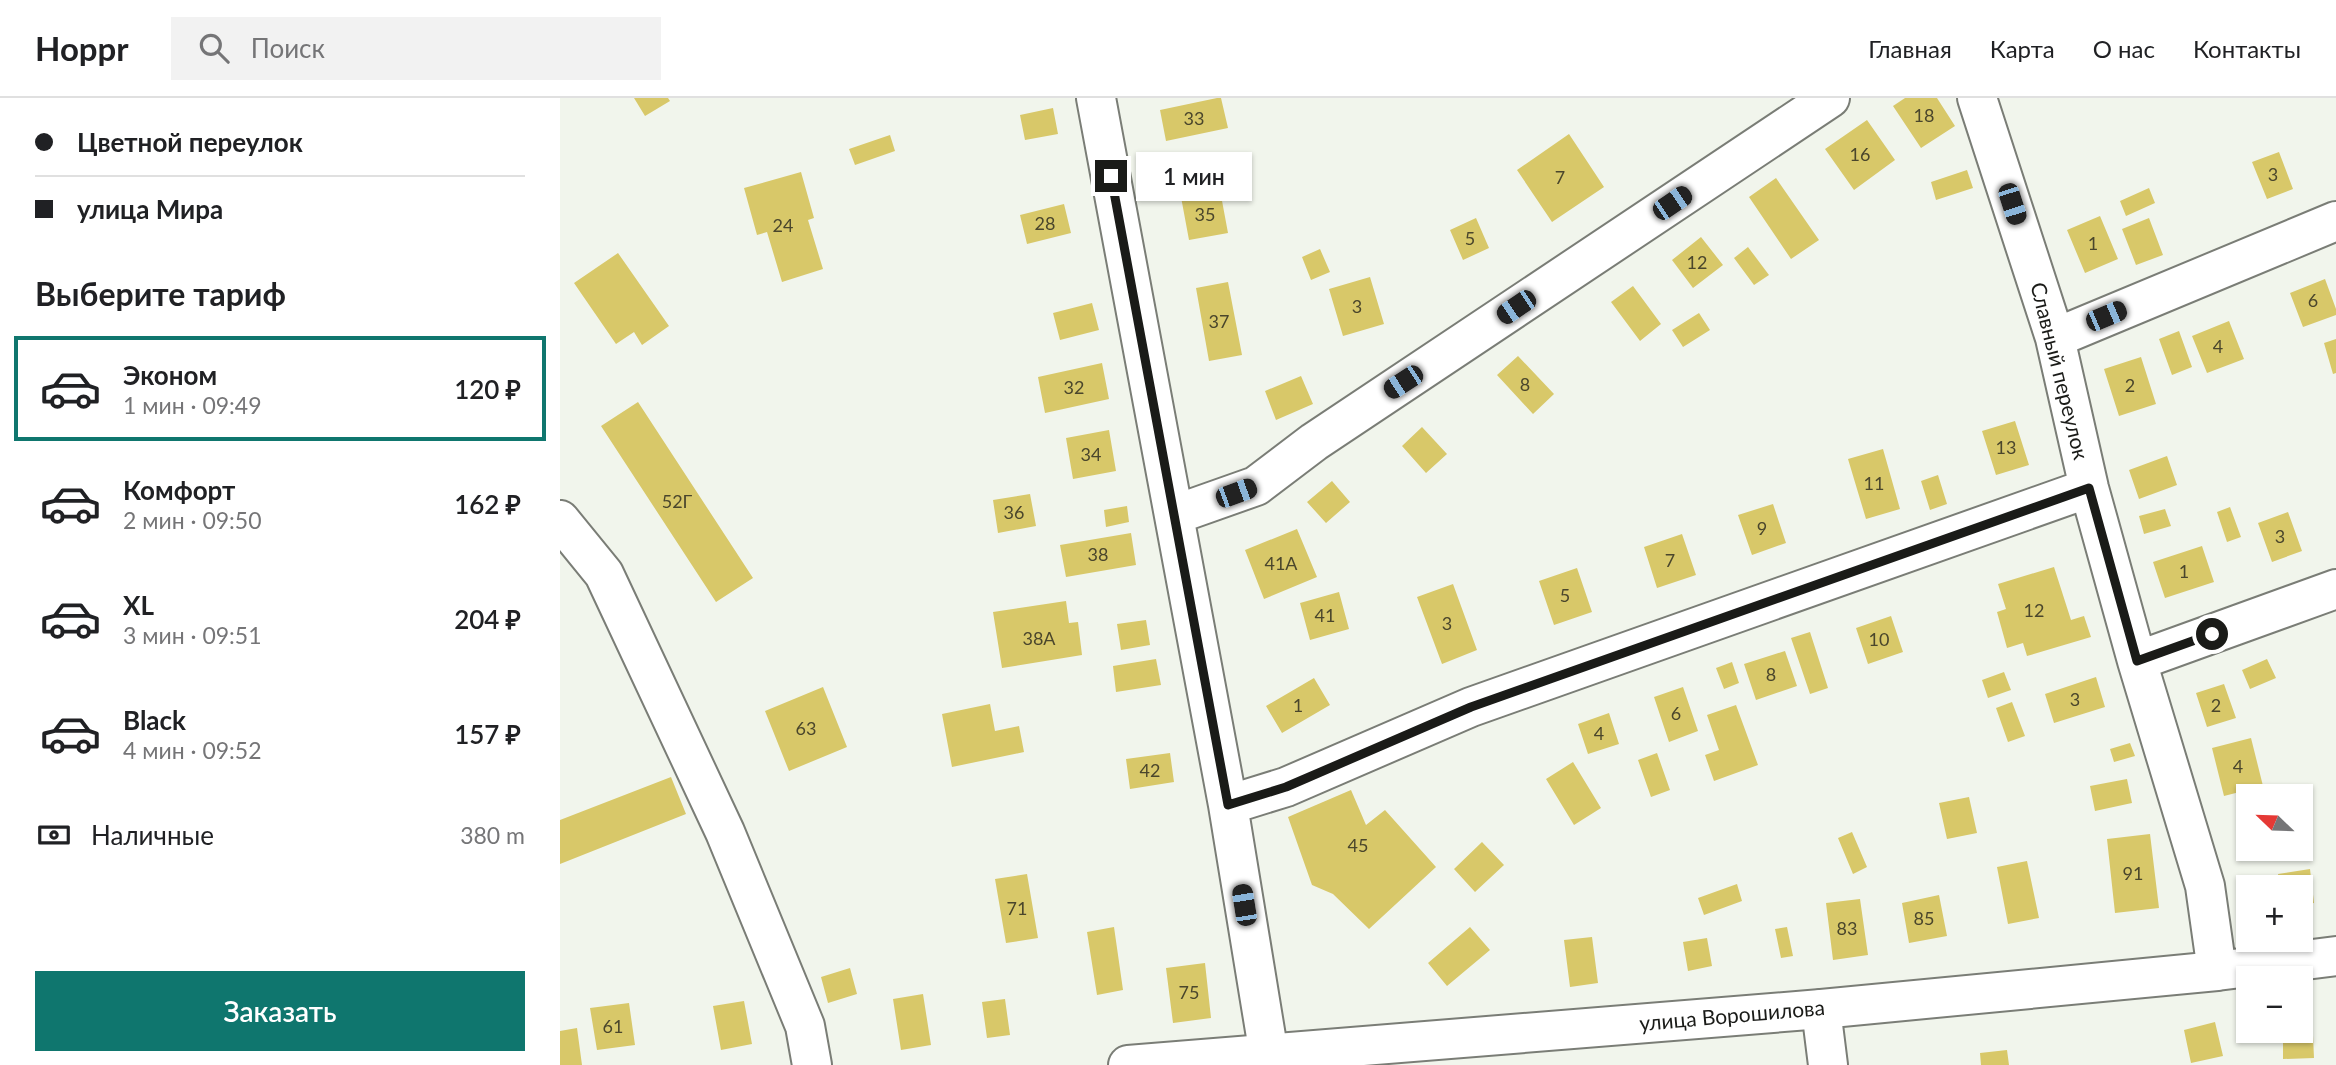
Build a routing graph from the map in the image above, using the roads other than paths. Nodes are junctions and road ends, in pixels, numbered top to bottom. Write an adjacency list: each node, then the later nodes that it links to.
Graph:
1 (1096, 98): 7 (street)
2 (1830, 98): 7 (street)
3 (1977, 98): 5 (street, Славный переулок)
4 (2336, 221): 5 (street)
5 (2055, 338): 6 (street, Славный переулок)
6 (2089, 488): 10 (street, Славный переулок); 11 (street)
7 (1174, 515): 11 (street)
8 (560, 520): 16 (street)
9 (2336, 589): 10 (street)
10 (2137, 661): 13 (street, Славный переулок)
11 (1228, 805): 15 (street)
12 (2336, 956): 13 (street, улица Ворошилова)
13 (2217, 971): 14 (street, улица Ворошилова)
14 (1821, 1009): 15 (street, улица Ворошилова); 18 (street)
15 (1269, 1055): 17 (street, улица Ворошилова)
16 (812, 1065)
17 (1128, 1065)
18 (1828, 1065)

